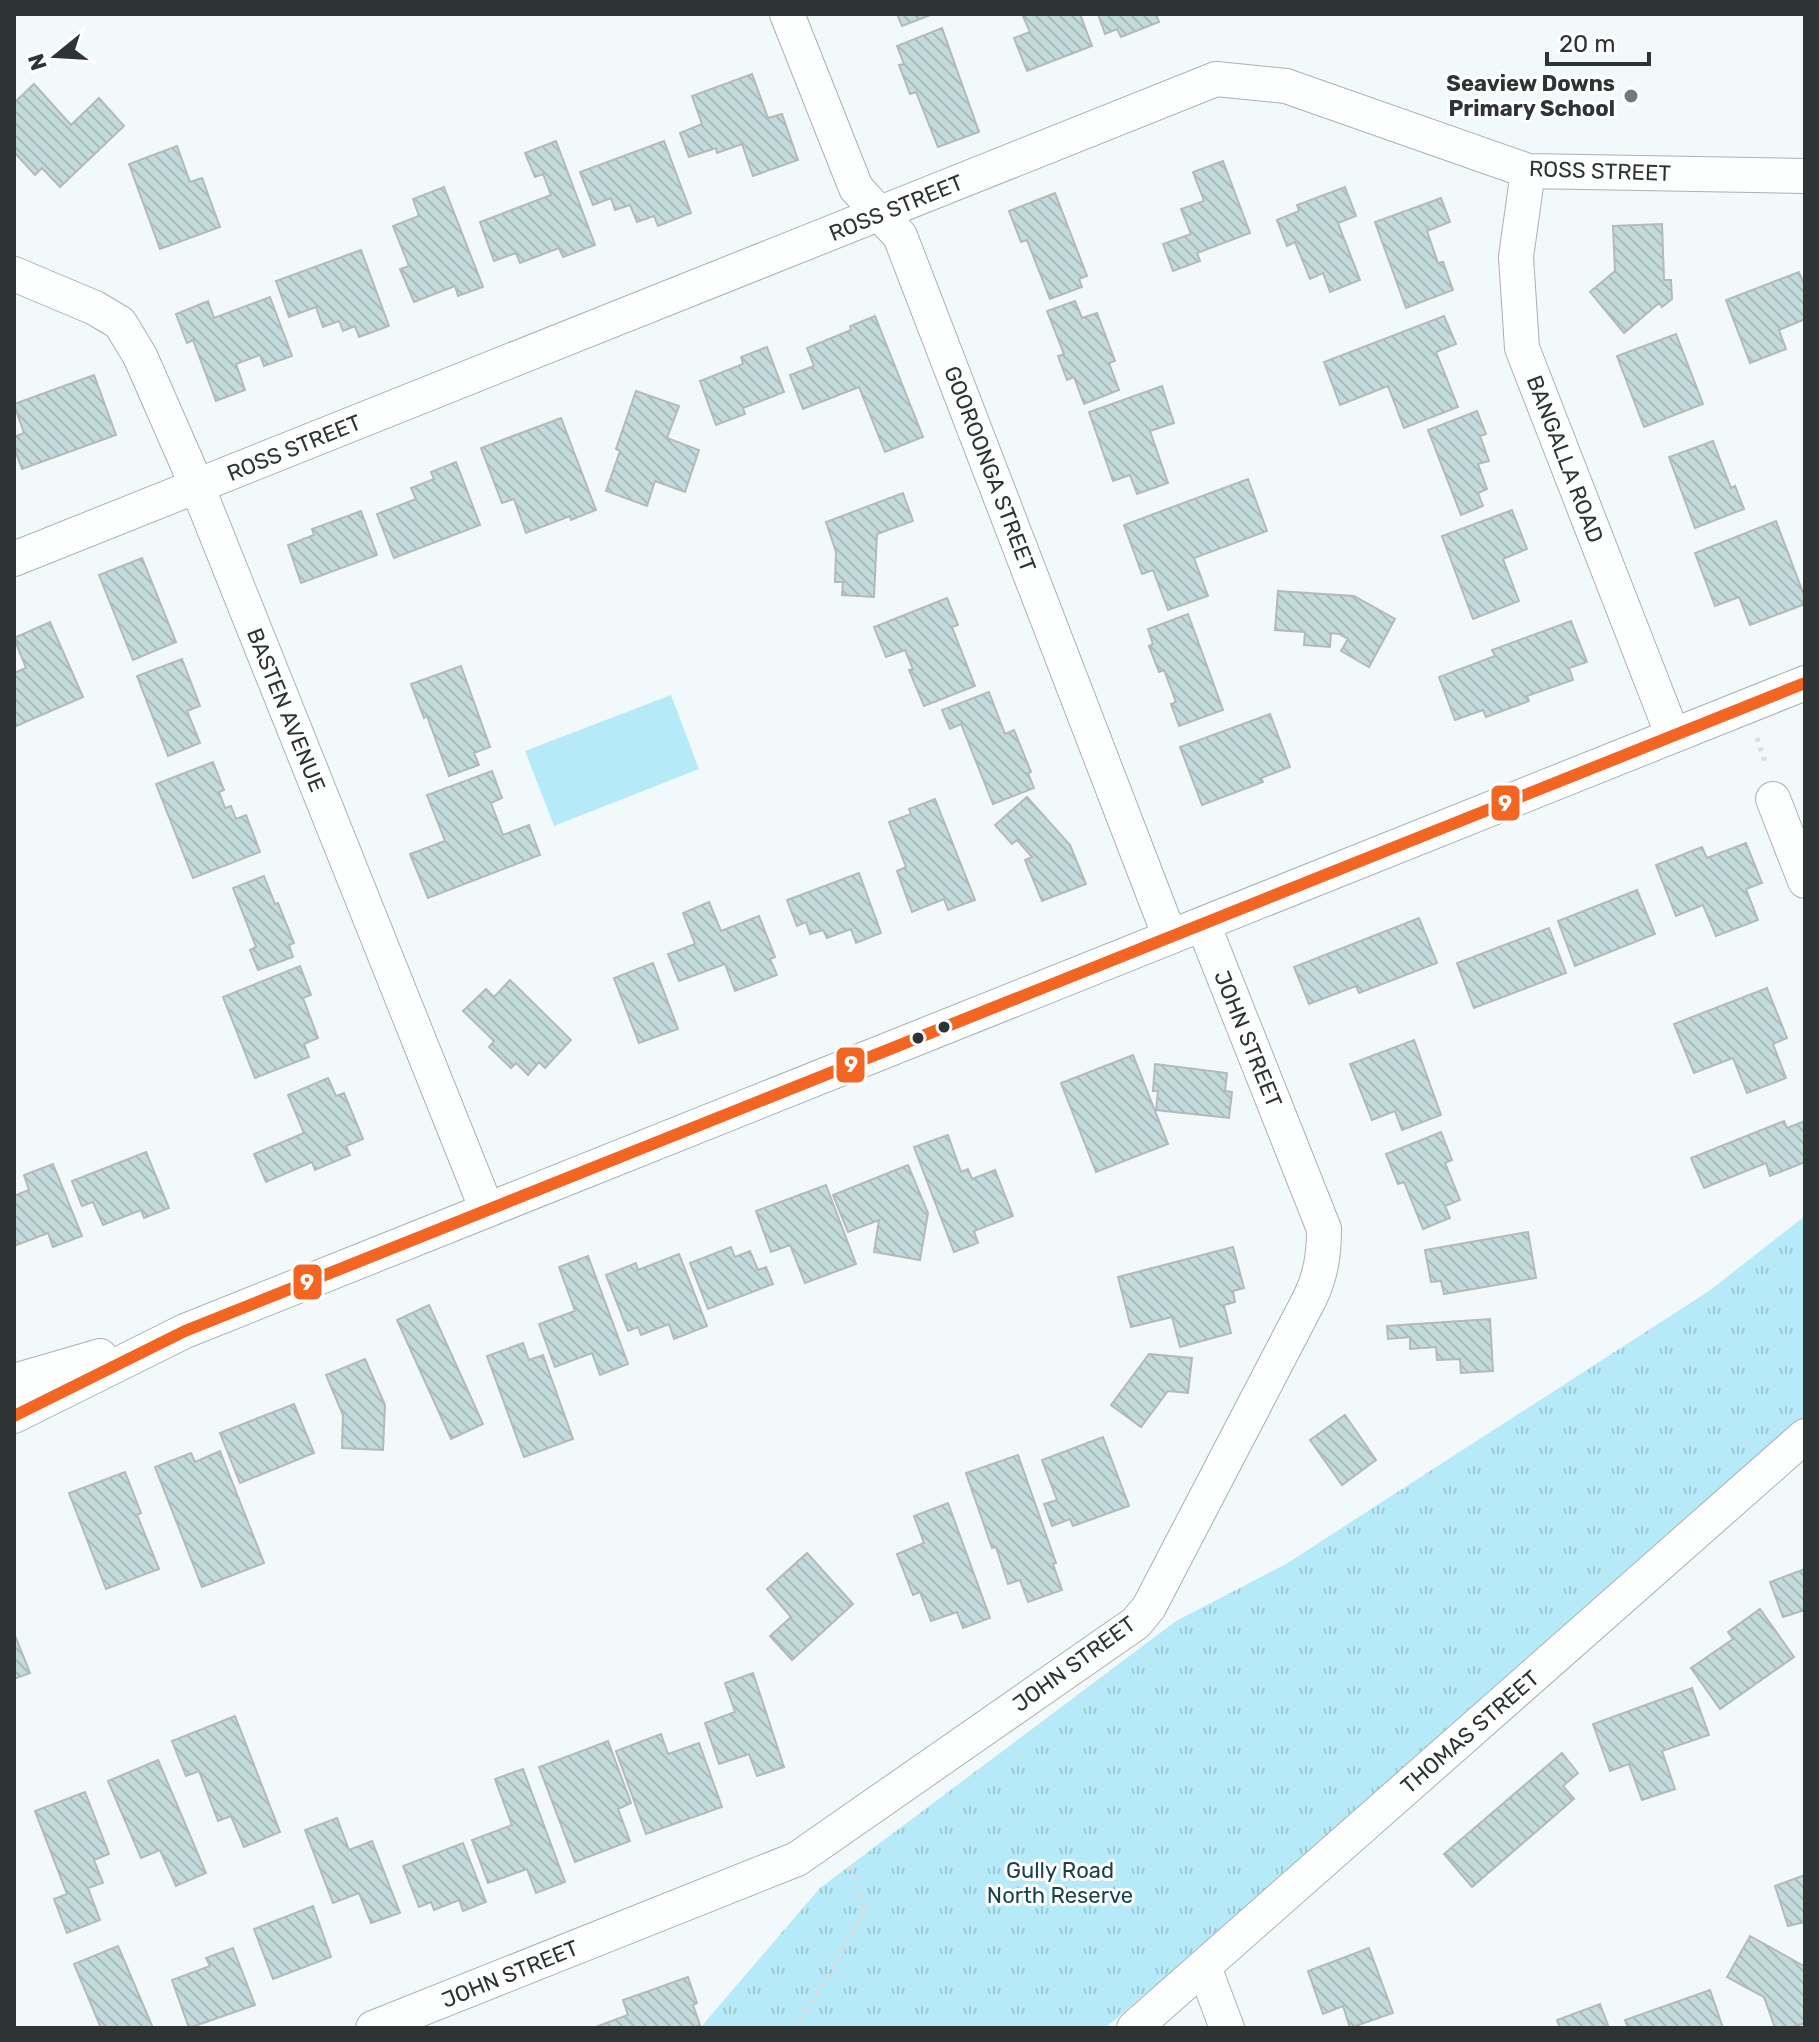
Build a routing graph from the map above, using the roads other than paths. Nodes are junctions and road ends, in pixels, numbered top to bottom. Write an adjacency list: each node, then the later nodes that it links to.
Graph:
1 (787, 14): 4 (street, GOOROONGA STREET)
2 (1528, 171): 3 (street, ROSS STREET); 4 (street, ROSS STREET); 9 (street, BANGALLA ROAD)
3 (1805, 176)
4 (882, 214): 6 (street, ROSS STREET); 13 (street, GOOROONGA STREET)
5 (14, 274): 6 (street, BASTEN AVENUE)
6 (197, 486): 7 (street, ROSS STREET); 14 (street, BASTEN AVENUE)
7 (14, 559)
8 (1805, 683): 9 (street)
9 (1673, 736): 12 (street)
10 (1773, 799): 11 (street)
11 (1805, 881)
12 (1203, 924): 13 (street); 20 (street, JOHN STREET)
13 (1170, 937): 14 (street)
14 (487, 1210): 15 (street)
15 (185, 1331): 16 (street); 17 (street)
16 (14, 1381)
17 (14, 1416)
18 (1805, 1436): 19 (street, THOMAS STREET)
19 (1204, 1967): 21 (street, THOMAS STREET); 22 (street)
20 (373, 2028)
21 (1134, 2028)
22 (1227, 2028)

